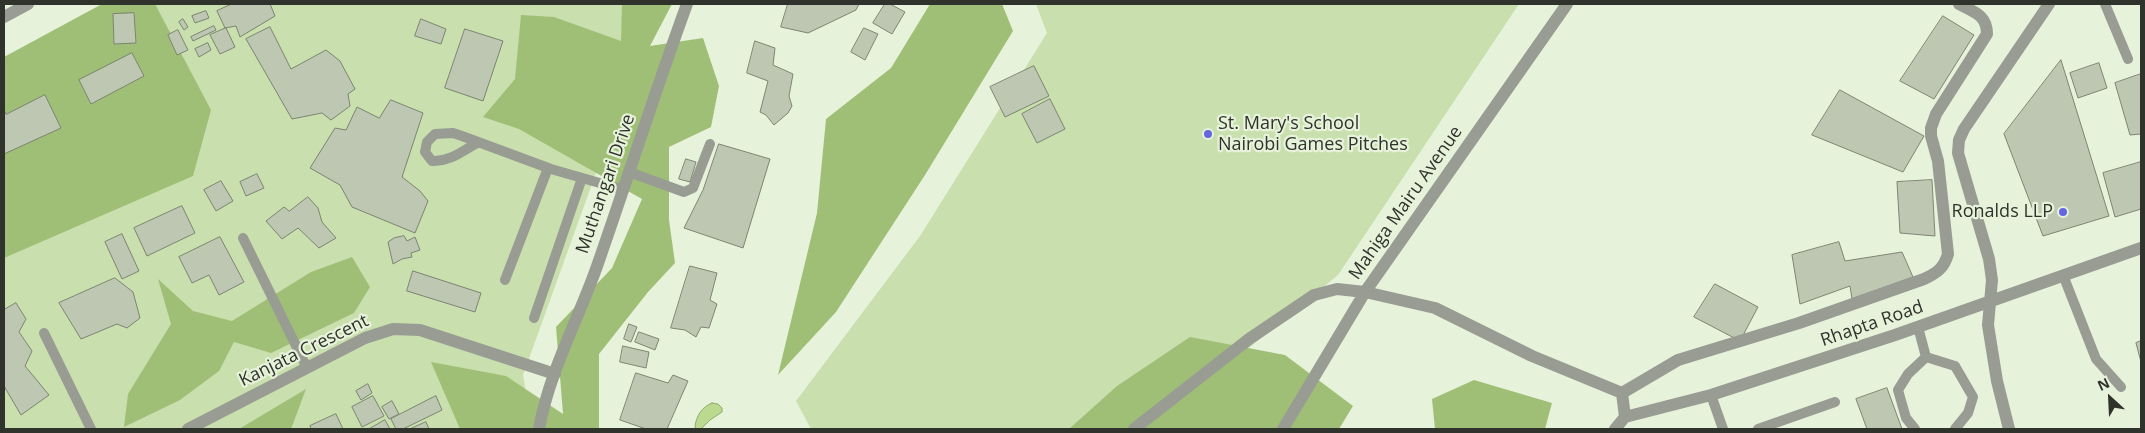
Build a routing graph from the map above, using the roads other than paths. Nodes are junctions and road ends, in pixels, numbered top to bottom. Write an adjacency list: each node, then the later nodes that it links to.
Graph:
1 (28, 4): 7 (street)
2 (687, 4): 12 (street, Muthangari Drive)
3 (1567, 4): 19 (street, Mahiga Mairu Avenue)
4 (1959, 4): 28 (street)
5 (2049, 4): 20 (street)
6 (2105, 4): 8 (lane)
7 (4, 17)
8 (2128, 59)
9 (477, 143): 9 (lane); 11 (lane)
10 (710, 144): 12 (lane)
11 (548, 168): 13 (lane); 18 (lane)
12 (629, 172): 14 (street, Muthangari Drive)
13 (582, 178): 14 (lane); 21 (lane)
14 (624, 190): 26 (street, Muthangari Drive)
15 (243, 238): 25 (lane)
16 (2141, 248): 17 (street, Rhapta Road)
17 (2063, 275): 20 (street, Rhapta Road); 27 (lane)
18 (505, 280)
19 (1365, 292): 28 (street); 35 (street); 36 (street, Mahiga Mairu Avenue)
20 (1988, 301): 22 (street, Rhapta Road); 42 (street)
21 (534, 318)
22 (1918, 327): 24 (lane); 29 (street, Rhapta Road)
23 (44, 333): 32 (lane)
24 (1926, 357): 40 (lane); 41 (lane)
25 (307, 368): 26 (street, Kanjata Crescent); 33 (street, Kanjata Crescent)
26 (555, 374): 34 (street, Muthangari Drive)
27 (2121, 387)
28 (1622, 393): 31 (street)
29 (1711, 396): 31 (street, Rhapta Road); 38 (lane)
30 (1835, 402): 39 (lane)
31 (1625, 417): 37 (street)
32 (91, 429)
33 (188, 429)
34 (539, 429)
35 (1134, 429)
36 (1283, 429)
37 (1615, 429)
38 (1723, 429)
39 (1758, 429)
40 (1916, 429)
41 (1955, 429)
42 (2008, 429)

